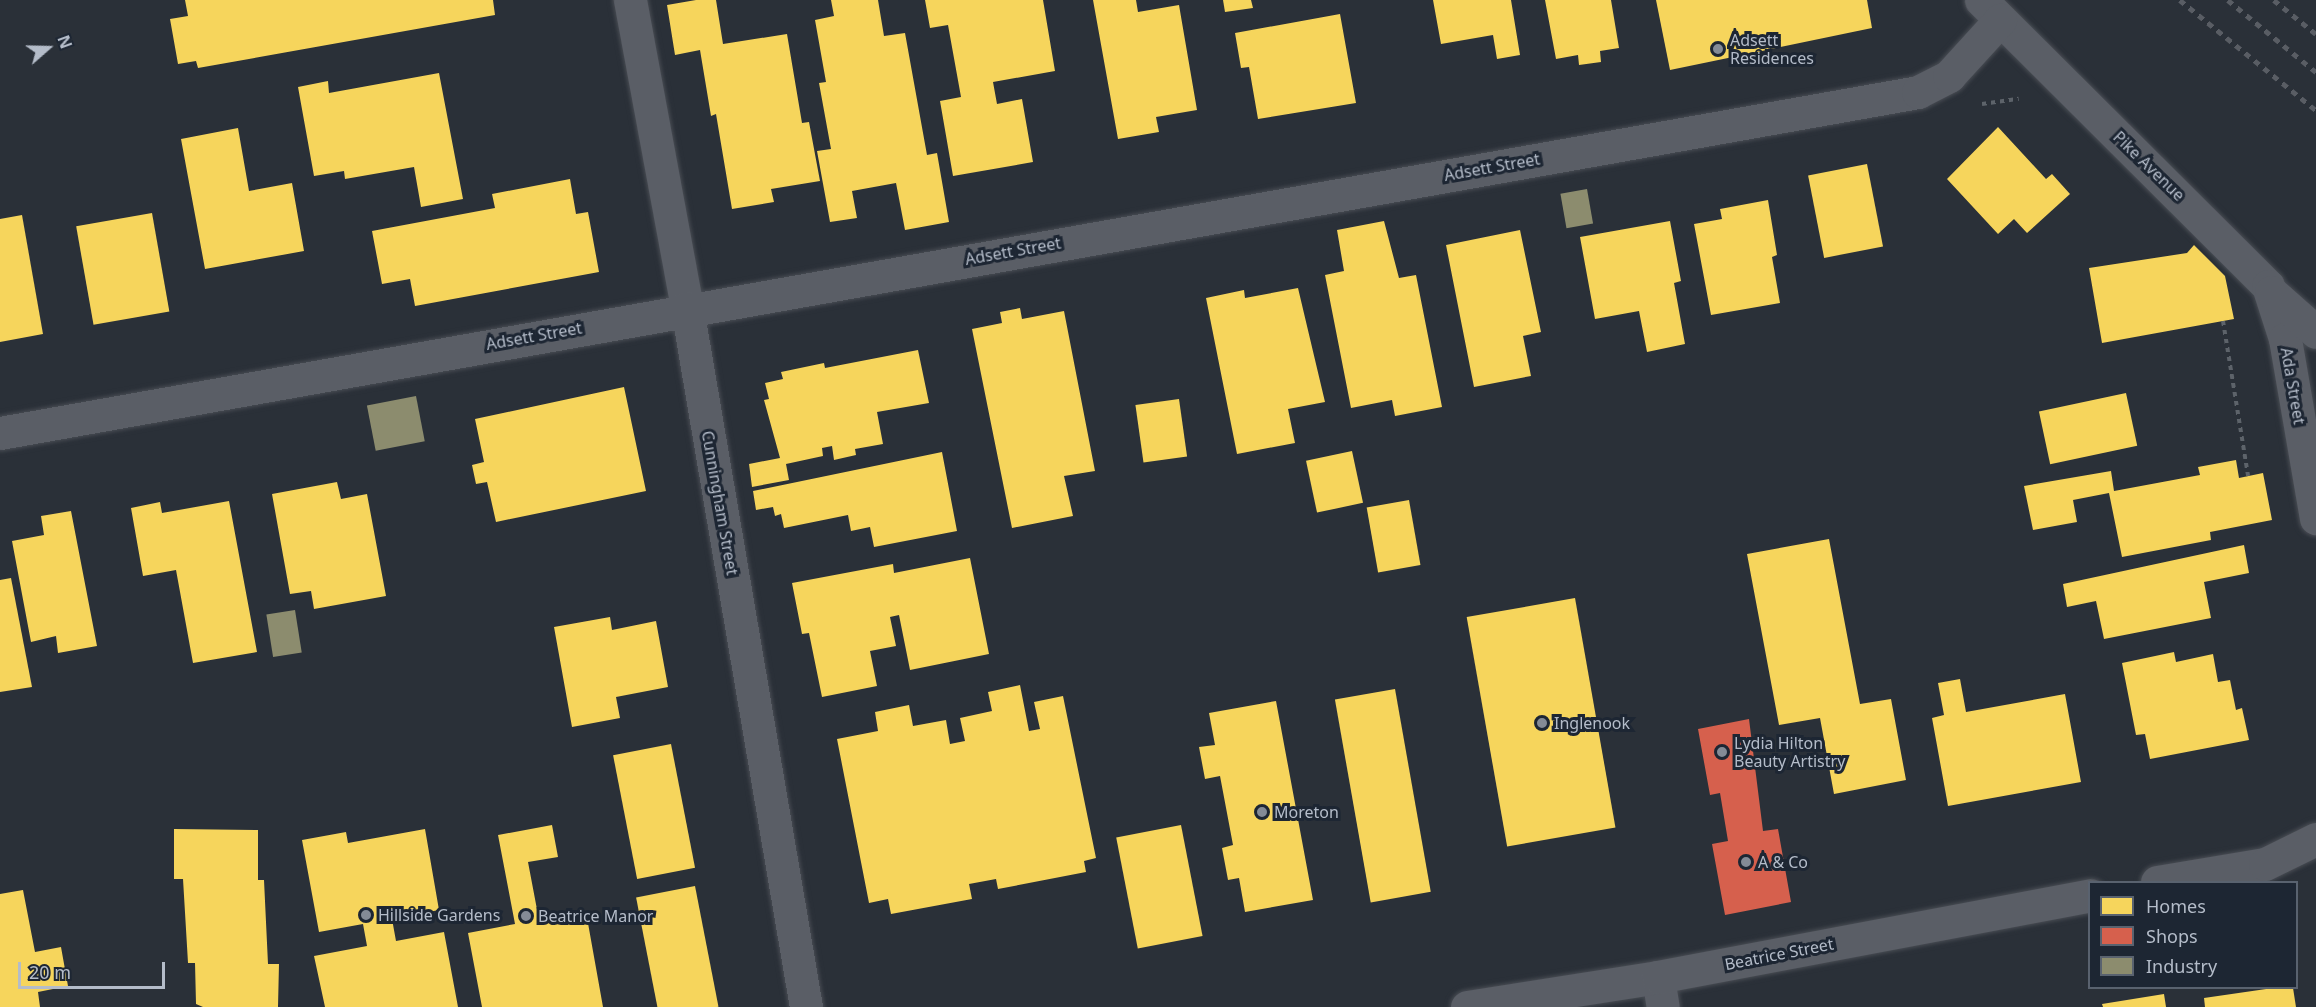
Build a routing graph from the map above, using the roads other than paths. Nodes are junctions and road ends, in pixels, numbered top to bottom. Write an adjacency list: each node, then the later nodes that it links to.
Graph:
1 (630, 0): 4 (street, Cunningham Street)
2 (1991, 10): 3 (street, Pike Avenue); 4 (street, Adsett Street)
3 (2269, 291): 5 (street, Pike Avenue); 7 (street, Ada Street)
4 (687, 308): 6 (street, Adsett Street); 12 (street, Cunningham Street)
5 (2316, 332)
6 (0, 433)
7 (2316, 518)
8 (2316, 839): 9 (street)
9 (2163, 881)
10 (2088, 895): 11 (street, Beatrice Street)
11 (1661, 992): 13 (street, Beatrice Street)
12 (806, 1007)
13 (1467, 1007)

